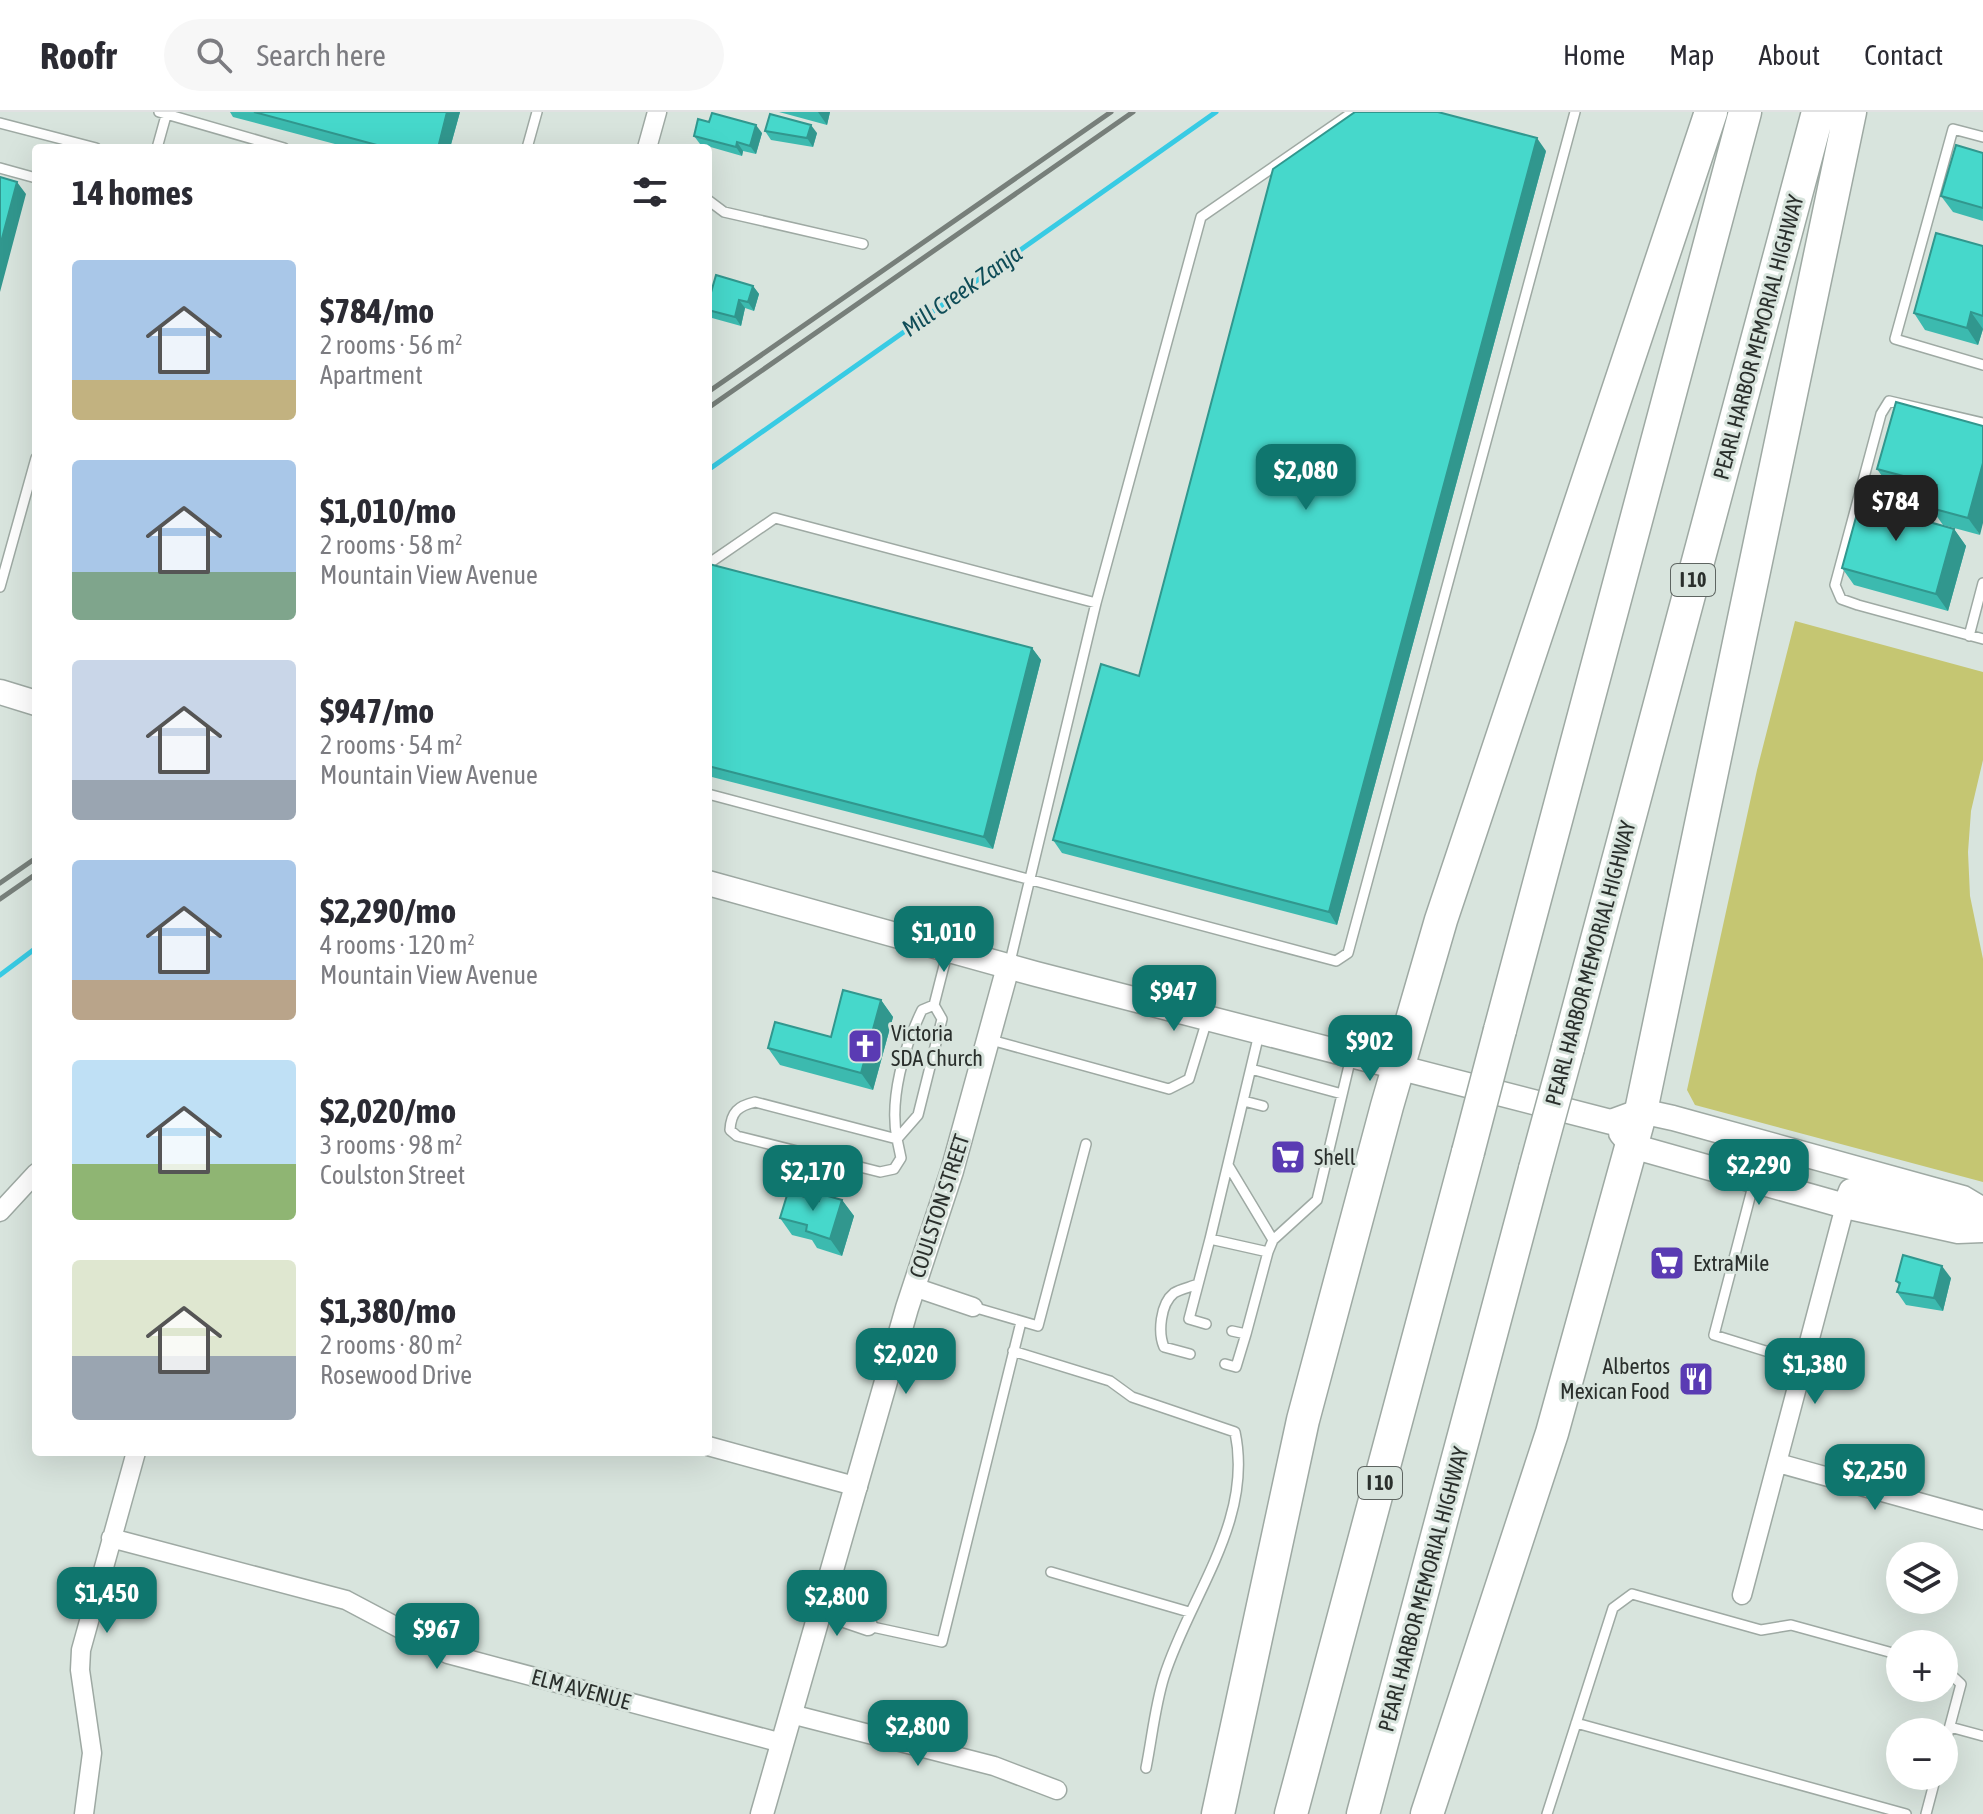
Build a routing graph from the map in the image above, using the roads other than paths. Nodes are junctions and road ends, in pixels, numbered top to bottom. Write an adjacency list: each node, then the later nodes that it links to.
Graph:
1 (537, 112): 15 (lane)
2 (657, 112): 16 (street)
3 (1353, 112): 27 (lane)
4 (1575, 112): 33 (lane)
5 (1711, 112): 42 (highway)
6 (1745, 112): 96 (highway, I 10, bridge)
7 (1818, 112): 97 (highway, PEARL HARBOR MEMORIAL HIGHWAY / I 10, bridge)
8 (1850, 112): 47 (highway)
9 (164, 113): 13 (lane); 14 (lane)
10 (0, 123): 12 (lane)
11 (1983, 137): 21 (lane)
12 (81, 144)
13 (158, 144)
14 (270, 144)
15 (528, 144)
16 (651, 144)
17 (0, 168): 18 (lane)
18 (32, 177)
19 (712, 203): 20 (lane)
20 (863, 244)
21 (1983, 365)
22 (1983, 423): 28 (lane)
23 (32, 472): 26 (lane)
24 (712, 561): 27 (lane)
25 (1983, 583): 28 (lane)
26 (0, 587)
27 (1096, 603): 33 (lane)
28 (1969, 636): 29 (lane)
29 (1983, 639)
30 (0, 692): 31 (main road)
31 (32, 702)
32 (712, 795): 33 (lane)
33 (1028, 879): 36 (lane)
34 (712, 884): 35 (main road)
35 (948, 950): 36 (main road); 37 (lane)
36 (1008, 967): 38 (main road); 40 (street, COULSTON STREET)
37 (934, 1005): 48 (lane); 48 (lane)
38 (1208, 1017): 39 (main road); 40 (lane)
39 (1259, 1031): 41 (main road); 43 (lane)
40 (989, 1039): 63 (street, COULSTON STREET)
41 (1351, 1054): 42 (main road); 44 (lane)
42 (1399, 1066): 47 (main road); 95 (highway)
43 (1251, 1069): 44 (lane); 45 (lane)
44 (1342, 1094): 60 (lane)
45 (1244, 1101): 46 (lane); 51 (lane)
46 (1263, 1106)
47 (1626, 1116): 50 (highway); 55 (main road)
48 (897, 1139): 48 (lane)
49 (1086, 1144): 65 (lane)
50 (1632, 1146): 53 (main road); 98 (highway)
51 (1228, 1165): 59 (lane); 60 (lane)
52 (32, 1177): 56 (street)
53 (1755, 1181): 54 (main road); 71 (lane)
54 (1845, 1206): 57 (main road); 58 (main road); 71 (street)
55 (1983, 1210)
56 (0, 1212)
57 (1983, 1221)
58 (1983, 1230)
59 (1210, 1239): 61 (lane); 62 (lane)
60 (1273, 1240): 61 (lane)
61 (1268, 1252): 68 (lane)
62 (1198, 1284): 66 (lane); 70 (lane)
63 (914, 1287): 64 (street); 76 (street, COULSTON STREET)
64 (973, 1307): 65 (lane)
65 (1021, 1322): 69 (lane)
66 (1206, 1324)
67 (1232, 1331): 68 (lane)
68 (1246, 1334): 72 (lane)
69 (1013, 1351): 82 (lane); 83 (lane)
70 (1190, 1354)
71 (1804, 1363): 75 (street)
72 (1225, 1364)
73 (712, 1447): 76 (street)
74 (135, 1456): 78 (street)
75 (1778, 1463): 77 (street); 80 (street)
76 (858, 1487): 81 (street, COULSTON STREET)
77 (1983, 1520)
78 (111, 1538): 89 (street, ELM AVENUE); 93 (street)
79 (1051, 1572): 82 (lane)
80 (1742, 1595)
81 (821, 1610): 83 (street); 85 (street, COULSTON STREET)
82 (1189, 1612): 90 (lane)
83 (868, 1626)
84 (1886, 1651): 86 (lane)
85 (791, 1714): 89 (street, COULSTON STREET); 91 (street)
86 (1576, 1723): 99 (lane); 100 (lane)
87 (1958, 1729): 88 (lane)
88 (1983, 1736)
89 (782, 1743): 94 (street, COULSTON STREET)
90 (1146, 1768)
91 (1057, 1790)
92 (1932, 1790): 101 (lane)
93 (84, 1814)
94 (762, 1814)
95 (1218, 1814)
96 (1291, 1814)
97 (1363, 1814)
98 (1427, 1814)
99 (1547, 1814)
100 (1906, 1814)
101 (1926, 1814)

